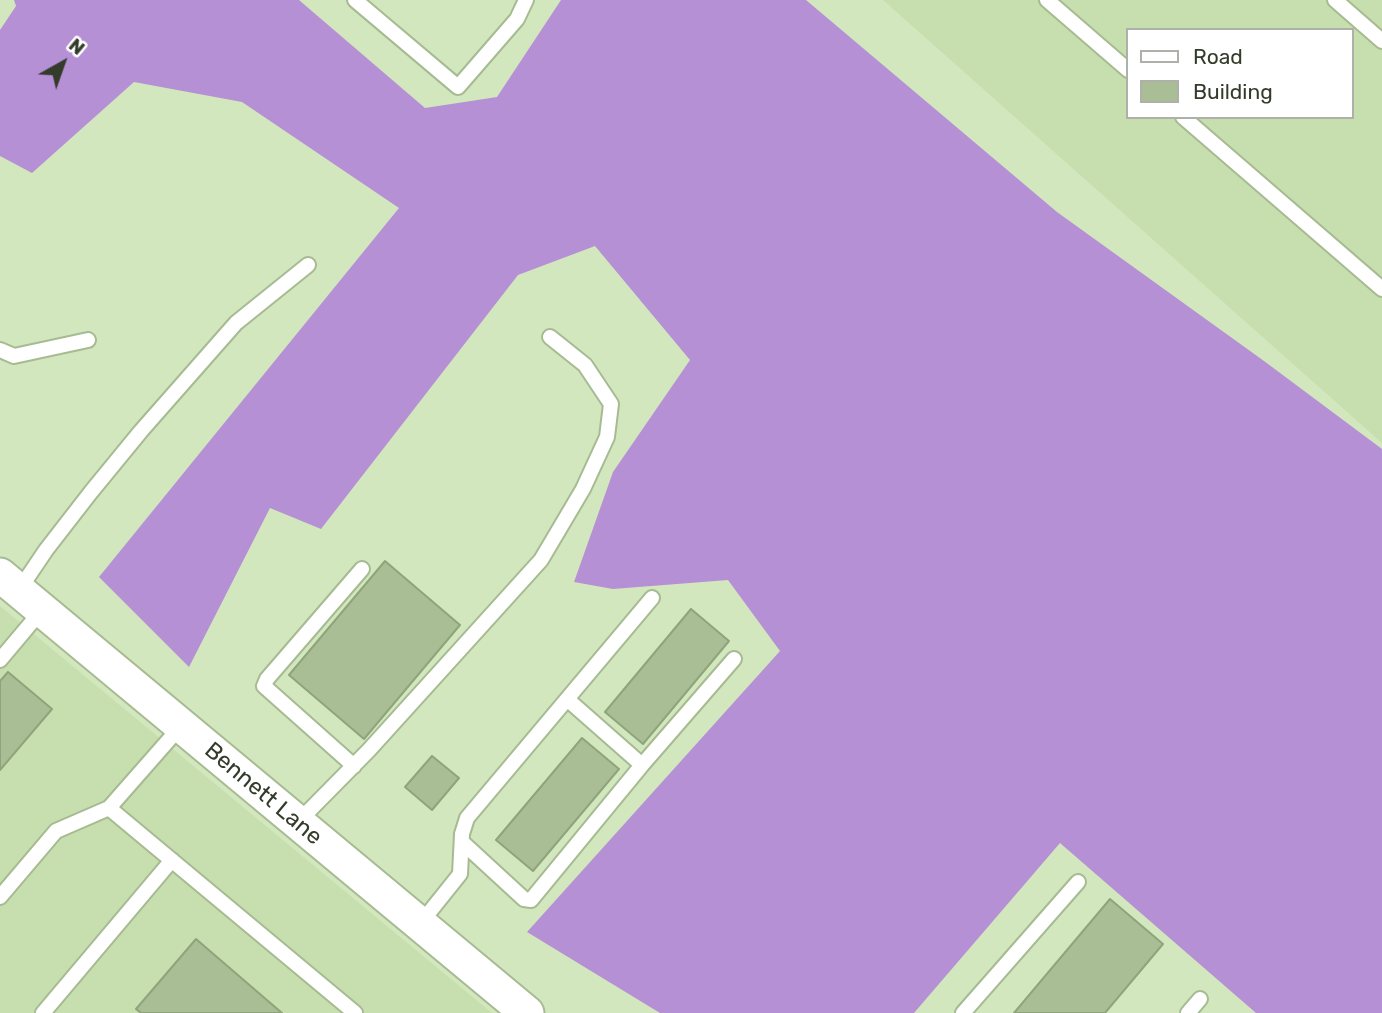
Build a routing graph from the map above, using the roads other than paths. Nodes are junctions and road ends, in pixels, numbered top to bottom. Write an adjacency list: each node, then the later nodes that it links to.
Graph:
1 (355, 0): 2 (lane)
2 (526, 0)
3 (1047, 0): 6 (lane)
4 (1335, 0): 5 (lane)
5 (1382, 41)
6 (1126, 68)
7 (1185, 119): 9 (lane)
8 (308, 265): 14 (lane)
9 (1382, 289)
10 (550, 337): 21 (lane)
11 (88, 340): 12 (lane)
12 (0, 350)
13 (362, 569): 21 (lane)
14 (20, 591): 17 (lane); 19 (street, Bennett Lane)
15 (652, 598): 18 (lane)
16 (734, 659): 20 (lane)
17 (0, 660)
18 (567, 699): 20 (lane); 24 (lane)
19 (181, 726): 22 (lane); 23 (street, Bennett Lane)
20 (642, 765): 24 (lane)
21 (354, 766): 23 (lane)
22 (110, 808): 25 (lane); 27 (lane)
23 (297, 822): 28 (street, Bennett Lane)
24 (462, 842): 28 (lane)
25 (172, 860): 31 (lane); 32 (lane)
26 (1078, 882): 30 (lane)
27 (0, 897)
28 (420, 924): 33 (street, Bennett Lane)
29 (1200, 999): 34 (lane)
30 (970, 1011)
31 (43, 1013)
32 (355, 1013)
33 (527, 1013)
34 (1188, 1013)

